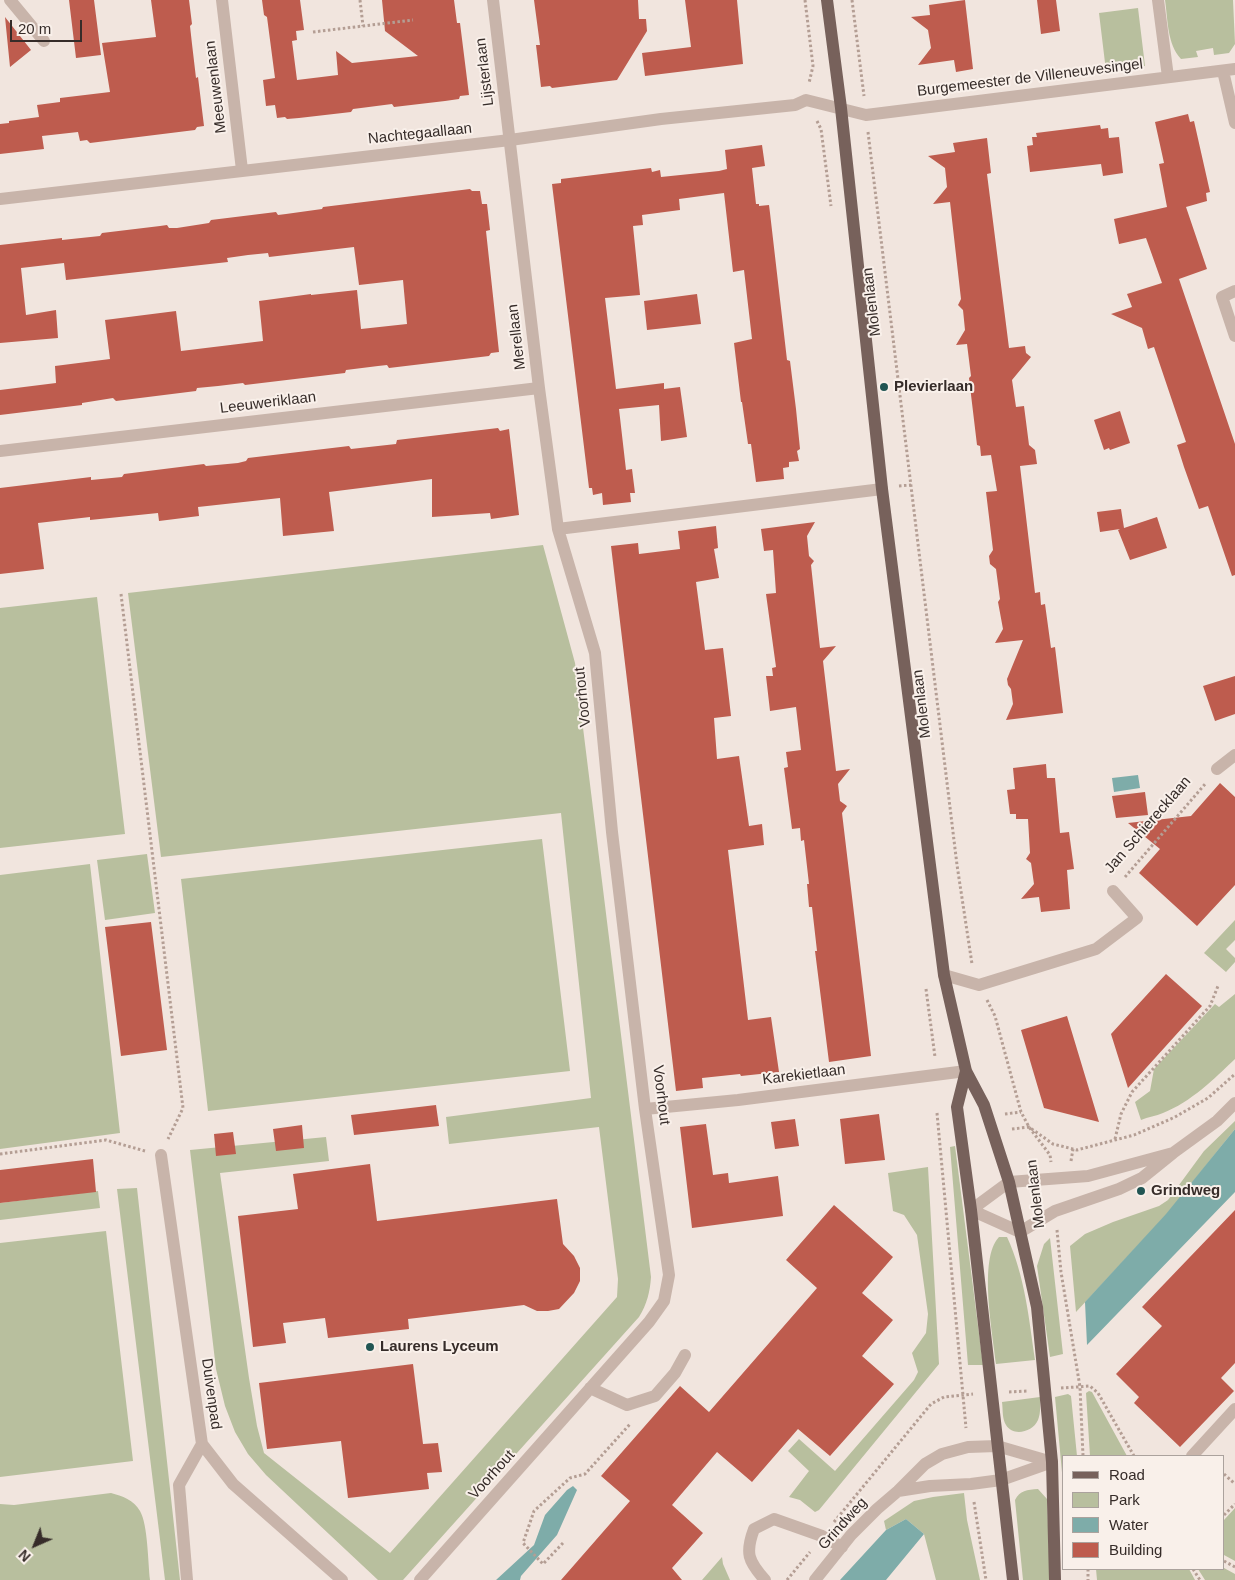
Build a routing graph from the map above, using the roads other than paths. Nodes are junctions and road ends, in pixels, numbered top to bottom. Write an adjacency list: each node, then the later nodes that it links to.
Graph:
1 (10, 0): 6 (street)
2 (222, 0): 12 (street, Meeuwenlaan)
3 (493, 0): 11 (street, Lijsterlaan)
4 (827, 0): 9 (main road, Molenlaan)
5 (1158, 0): 8 (street)
6 (44, 41)
7 (1229, 70): 8 (street, Burgemeester de Villeneuvesingel); 10 (street, Burgemeester de Villeneuvesingel)
8 (1168, 76): 9 (street, Burgemeester de Villeneuvesingel)
9 (841, 108): 11 (street, Nachtegaallaan); 18 (main road, Molenlaan)
10 (1235, 123)
11 (510, 140): 12 (street, Nachtegaallaan); 16 (street, Merellaan)
12 (242, 170): 13 (street, Nachtegaallaan)
13 (0, 199)
14 (1235, 292): 15 (street)
15 (1235, 336)
16 (539, 388): 17 (street, Leeuweriklaan); 19 (street, Merellaan)
17 (0, 451)
18 (882, 489): 19 (street); 23 (main road, Molenlaan)
19 (558, 529): 26 (street, Voorhout)
20 (1235, 755): 21 (street)
21 (1218, 769)
22 (1113, 891): 23 (street, Jan Schierecklaan)
23 (944, 975): 24 (main road, Molenlaan)
24 (966, 1071): 26 (street, Karekietlaan); 29 (main road, Molenlaan); 30 (main road, Molenlaan)
25 (1235, 1103): 27 (street)
26 (646, 1109): 33 (street, Voorhout)
27 (1173, 1153): 29 (street); 31 (street)
28 (161, 1155): 35 (street, Duivenpad)
29 (1009, 1182): 30 (street); 31 (main road, Molenlaan)
30 (971, 1210): 31 (street); 36 (main road, Molenlaan)
31 (1020, 1232): 38 (main road, Molenlaan)
32 (685, 1355): 33 (street)
33 (590, 1388): 44 (street, Voorhout)
34 (1235, 1410): 37 (street)
35 (202, 1444): 42 (street); 43 (street, Duivenpad)
36 (997, 1446): 38 (street, Grindweg); 39 (main road, Molenlaan); 40 (street, Grindweg)
37 (1193, 1455)
38 (1052, 1462): 39 (street, Grindweg); 48 (main road, Molenlaan)
39 (1001, 1480): 40 (street, Grindweg); 47 (main road, Molenlaan)
40 (898, 1492): 41 (street, Grindweg)
41 (842, 1547): 45 (street); 46 (street, Grindweg)
42 (187, 1580)
43 (342, 1580)
44 (420, 1580)
45 (765, 1580)
46 (815, 1580)
47 (1013, 1580)
48 (1055, 1580)

